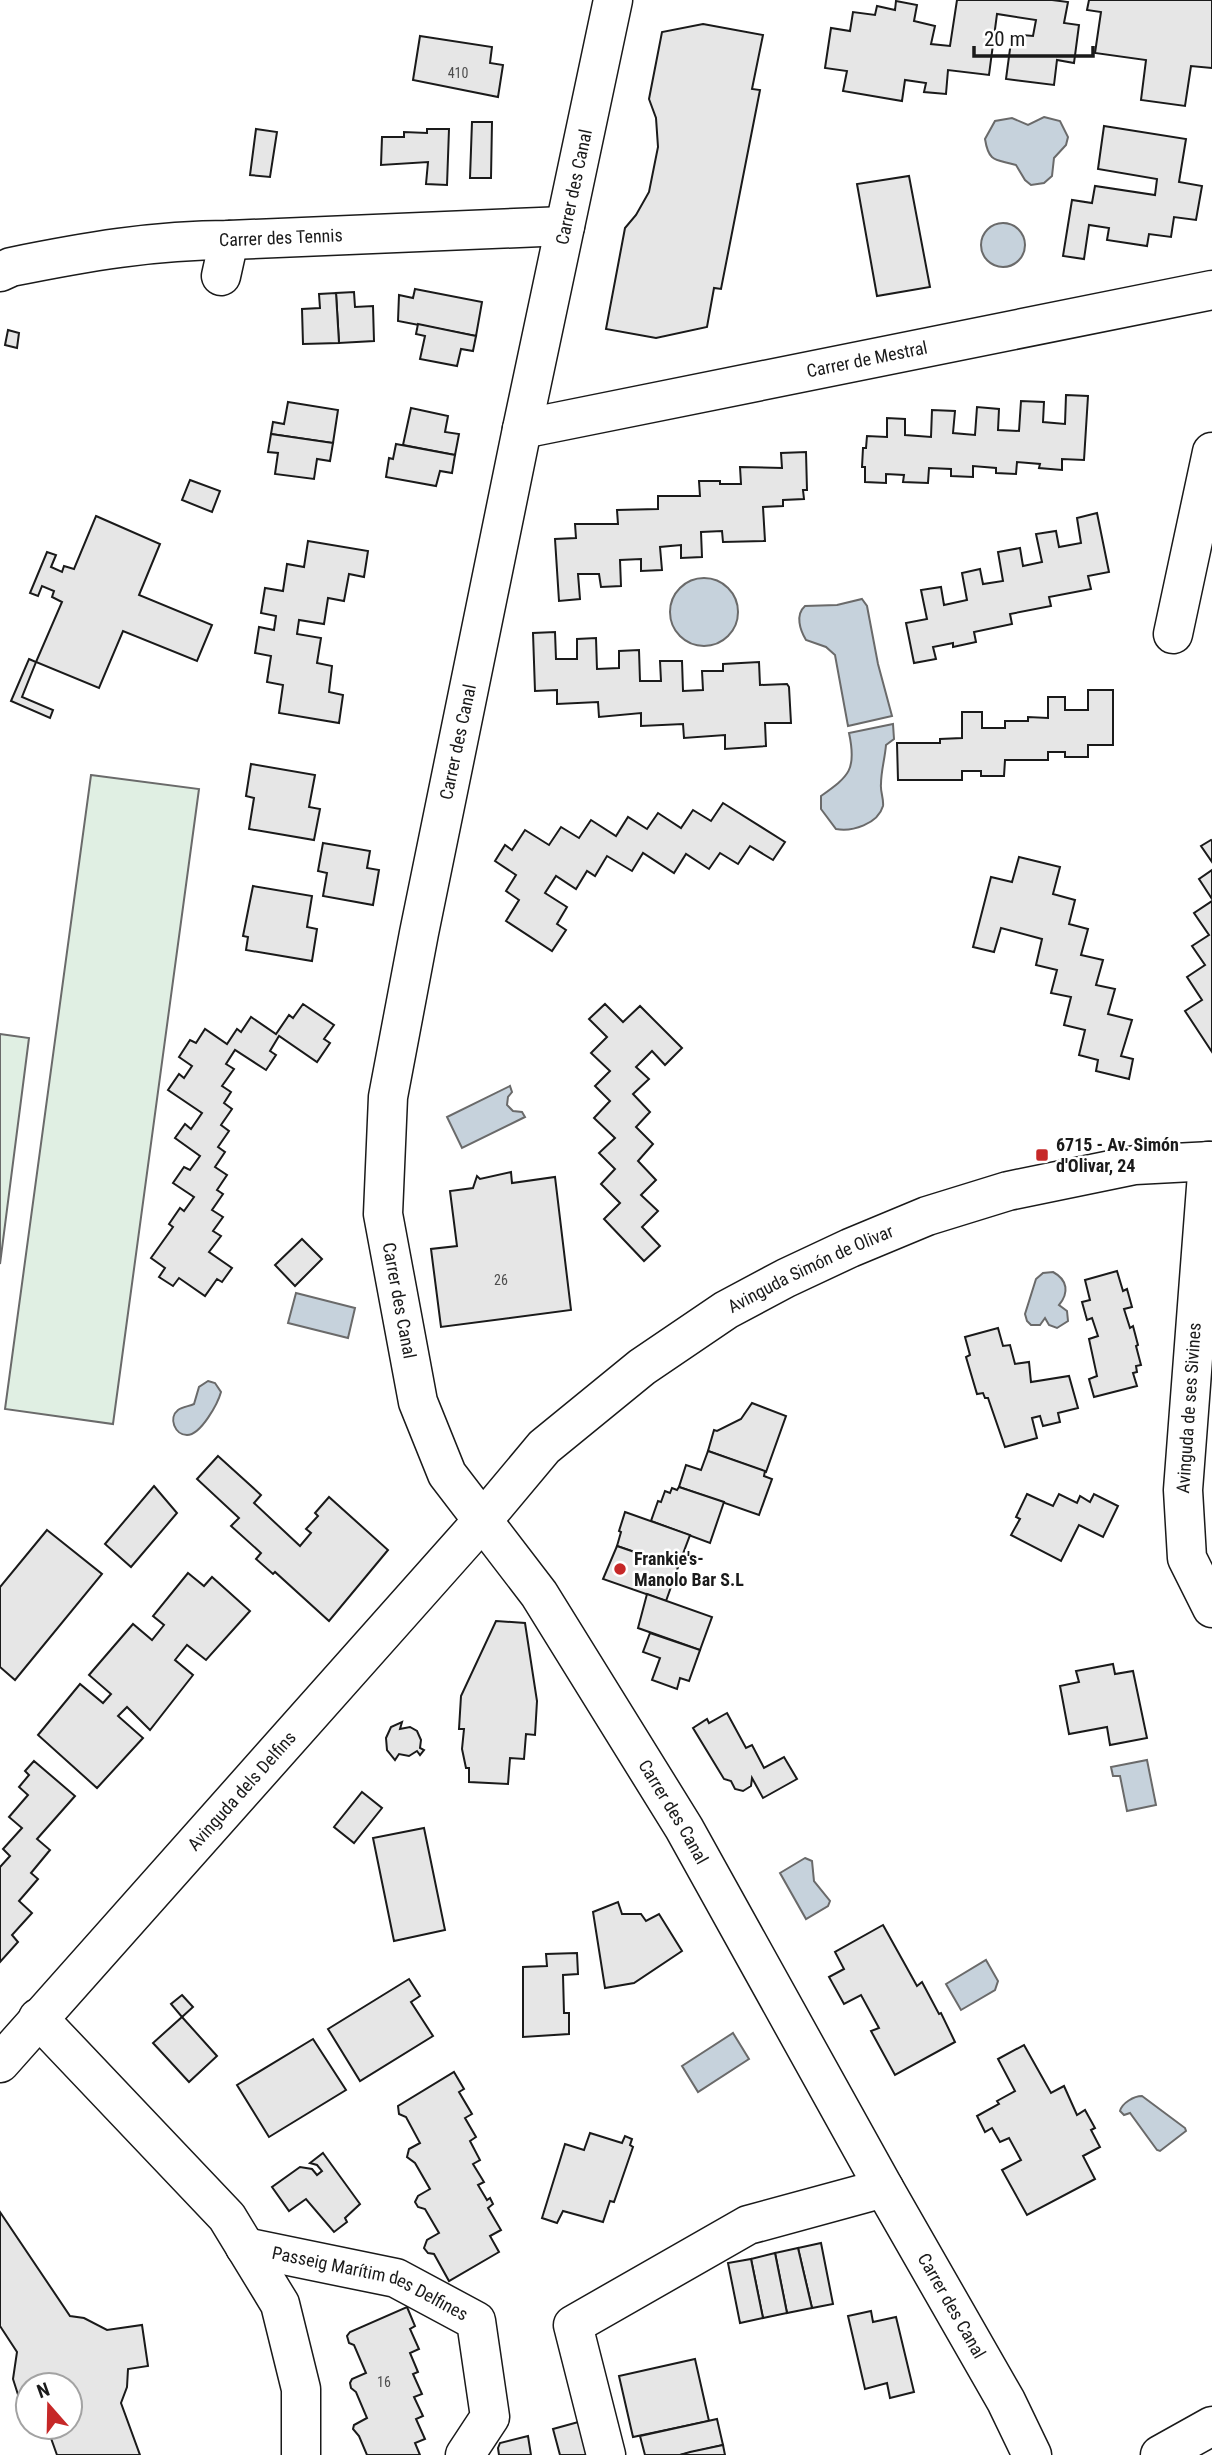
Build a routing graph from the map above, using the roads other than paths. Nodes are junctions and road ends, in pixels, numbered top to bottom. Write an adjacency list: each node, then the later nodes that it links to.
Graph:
1 (614, 0): 2 (street, Carrer des Canal)
2 (565, 226): 3 (street, Carrer des Tennis); 5 (street, Carrer des Canal)
3 (0, 272)
4 (1212, 289): 5 (street, Carrer de Mestral)
5 (522, 429): 9 (street, Carrer des Canal)
6 (1212, 452): 7 (street)
7 (1173, 634)
8 (1210, 1161): 9 (street, Avinguda Simón de Olivar); 10 (street, Avinguda de ses Sivines)
9 (483, 1520): 11 (street, Avinguda dels Delfins); 13 (street, Carrer des Canal)
10 (1212, 1608)
11 (38, 2018): 12 (street, Avinguda dels Delfins); 14 (street, Passeig Marítim des Delfines)
12 (0, 2063)
13 (884, 2188): 18 (street); 19 (street, Carrer des Canal)
14 (245, 2246): 16 (street, Passeig Marítim des Delfines); 17 (street, Passeig Marítim des Delfines)
15 (1212, 2426): 20 (street)
16 (301, 2455)
17 (465, 2455)
18 (606, 2455)
19 (1032, 2455)
20 (1160, 2455)

